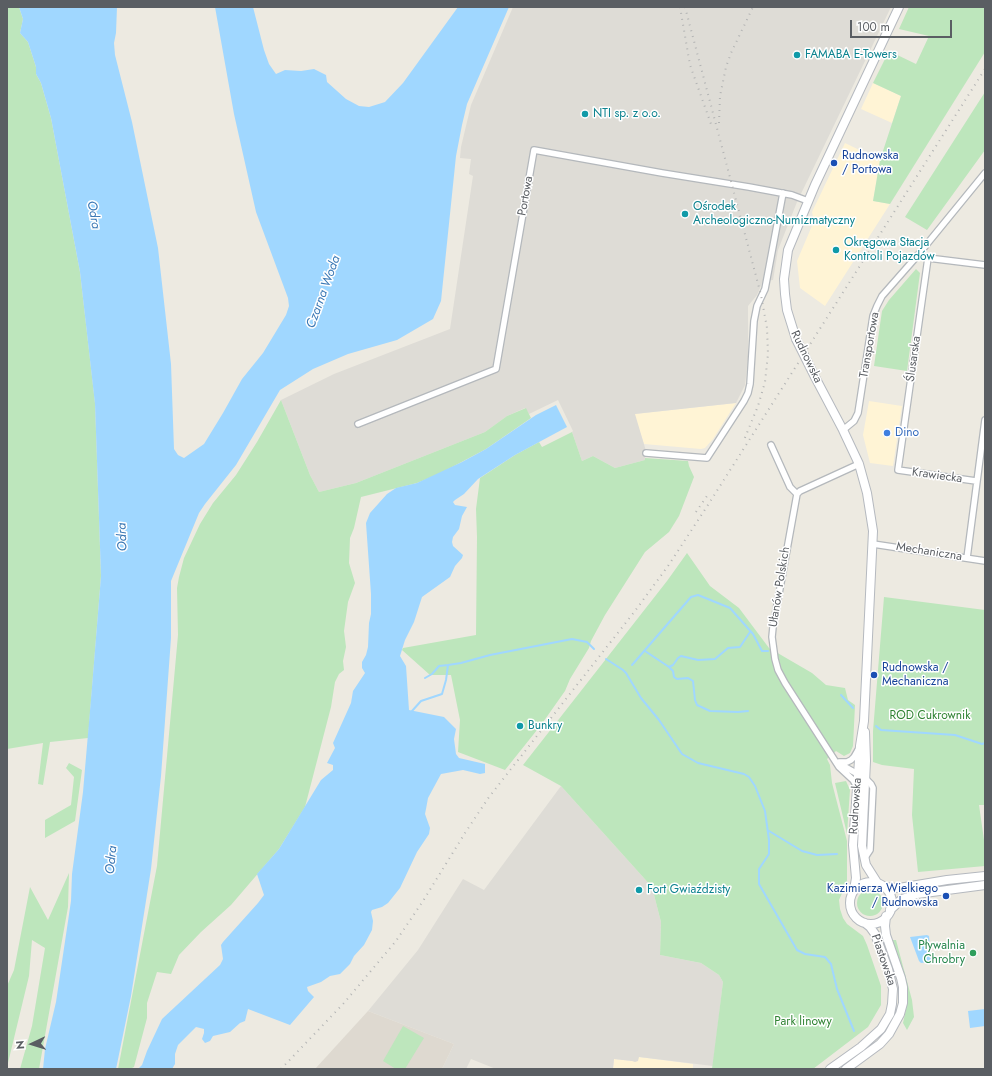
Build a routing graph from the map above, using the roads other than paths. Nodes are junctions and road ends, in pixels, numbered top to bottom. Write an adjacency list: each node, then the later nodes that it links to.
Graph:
1 (899, 7): 4 (main road, Rudnowska)
2 (985, 172): 5 (street, Transportowa)
3 (783, 193): 4 (street, Portowa); 9 (street, Portowa); 12 (street)
4 (808, 201): 10 (main road, Rudnowska, bridge)
5 (918, 255): 6 (street); 10 (street, Transportowa)
6 (928, 258): 7 (street); 14 (street, Ślusarska)
7 (985, 265)
8 (985, 420): 15 (street)
9 (358, 424)
10 (843, 430): 13 (main road, Rudnowska)
11 (771, 445): 16 (street)
12 (646, 453)
13 (859, 464): 16 (street); 17 (main road, Rudnowska)
14 (898, 470): 15 (street, Krawiecka)
15 (976, 481): 18 (street)
16 (797, 494): 22 (street, Ułanów Polskich)
17 (873, 544): 18 (street, Mechaniczna); 20 (main road, Rudnowska)
18 (967, 558): 19 (street, Mechaniczna)
19 (985, 561)
20 (864, 721): 21 (main road, Rudnowska); 23 (main road, Rudnowska)
21 (860, 746): 22 (street); 23 (main road, Rudnowska)
22 (834, 760): 23 (street, Ułanów Polskich); 24 (street, Ułanów Polskich)
23 (862, 776): 24 (main road, Rudnowska); 26 (main road, Rudnowska)
24 (857, 788): 28 (main road, Rudnowska)
25 (985, 876): 26 (main road)
26 (881, 885): 28 (main road); 29 (main road)
27 (985, 885): 29 (main road)
28 (854, 890): 30 (main road)
29 (888, 913): 30 (main road); 32 (main road, Piastowska)
30 (865, 923): 31 (main road, Piastowska)
31 (830, 1069)
32 (846, 1069)

